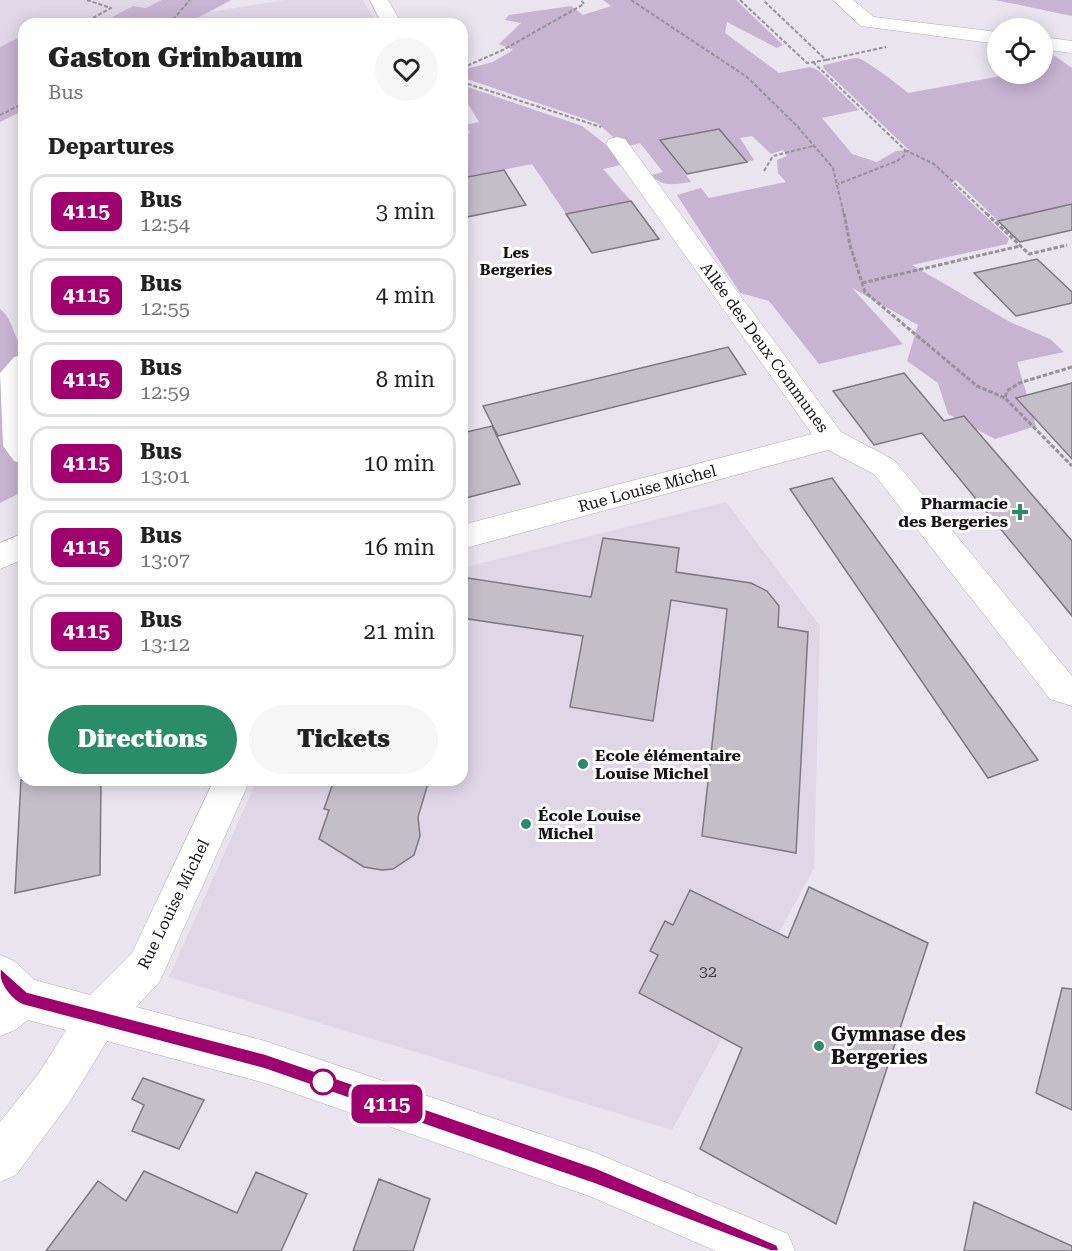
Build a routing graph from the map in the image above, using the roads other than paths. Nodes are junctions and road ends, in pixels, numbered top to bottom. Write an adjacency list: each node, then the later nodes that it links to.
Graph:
1 (379, 0): 3 (street)
2 (842, 0): 4 (street)
3 (389, 18)
4 (987, 37)
5 (1053, 44): 6 (street)
6 (1072, 47)
7 (617, 144): 9 (street, Allée des Deux Communes)
8 (18, 369): 10 (street)
9 (831, 439): 11 (street, Rue Louise Michel); 14 (street, Allée des Deux Communes)
10 (18, 447)
11 (468, 535)
12 (18, 548): 13 (street)
13 (0, 557)
14 (1072, 692)
15 (229, 786): 17 (street, Rue Louise Michel)
16 (8, 996): 17 (street)
17 (98, 1017): 18 (street, Rue Louise Michel); 19 (street)
18 (0, 1159)
19 (771, 1251)

